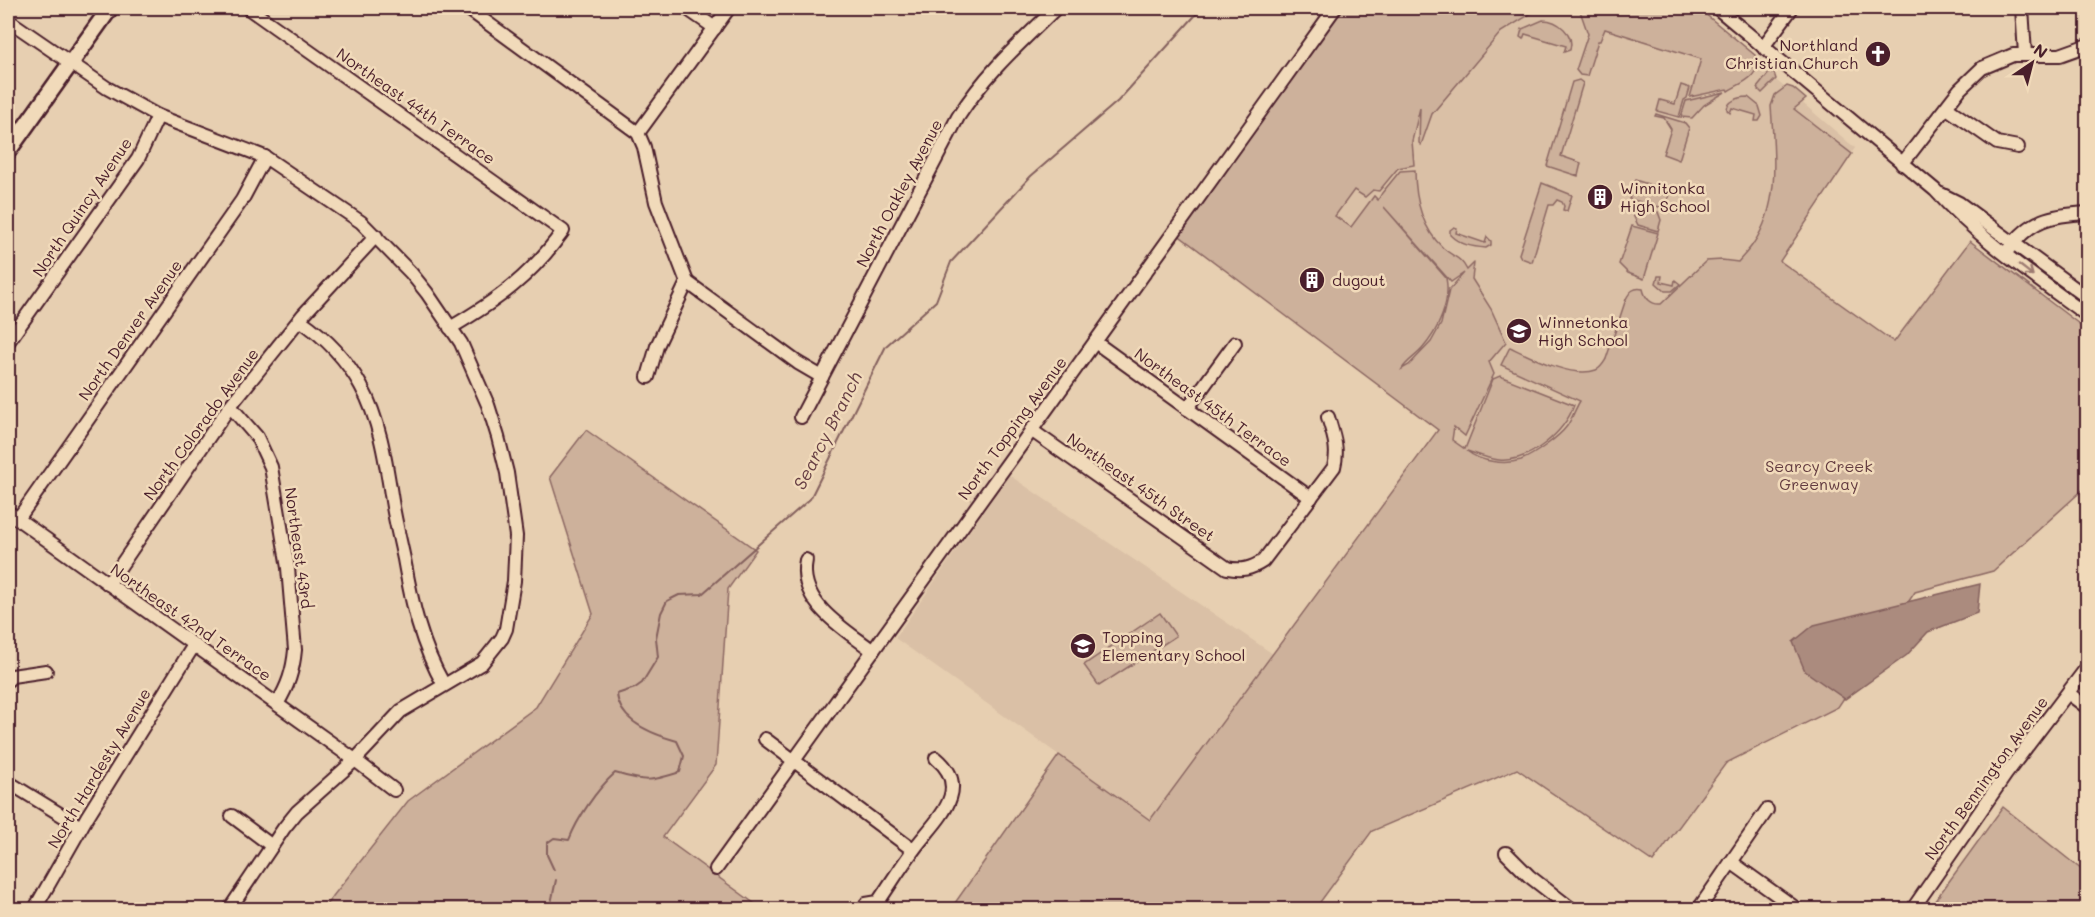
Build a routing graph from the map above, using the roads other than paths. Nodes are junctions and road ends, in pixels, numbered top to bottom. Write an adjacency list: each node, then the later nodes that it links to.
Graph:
1 (110, 8): 16 (main road)
2 (248, 8): 31 (street, Northeast 44th Terrace)
3 (468, 8): 19 (street)
4 (686, 8): 12 (street)
5 (729, 8): 12 (street)
6 (1056, 8): 36 (street, North Oakley Avenue)
7 (1335, 8): 33 (street, North Topping Avenue)
8 (1717, 8): 14 (street)
9 (1792, 8): 14 (street)
10 (2022, 8): 15 (street)
11 (8, 20): 16 (street)
12 (715, 28): 19 (street)
13 (2088, 45): 15 (street)
14 (1763, 47): 23 (street)
15 (2025, 54): 17 (street)
16 (70, 64): 18 (street); 20 (main road)
17 (1947, 108): 21 (street); 23 (street)
18 (158, 116): 22 (street); 32 (street, North Quincy Avenue)
19 (638, 133): 27 (street)
20 (10, 144)
21 (2018, 147)
22 (265, 157): 25 (street); 43 (street, North Denver Avenue)
23 (1902, 164): 26 (street)
24 (2088, 213): 26 (street)
25 (375, 236): 30 (street, North Colorado Avenue); 31 (street)
26 (2009, 249): 28 (street); 29 (street, one-way to 29)
27 (687, 282): 35 (street); 36 (street)
28 (2088, 298)
29 (2088, 316)
30 (300, 320): 37 (street, North Colorado Avenue); 51 (street)
31 (450, 328): 51 (street)
32 (8, 342)
33 (1095, 342): 38 (street, Northeast 45th Terrace); 41 (street, North Topping Avenue)
34 (1235, 343): 38 (street)
35 (648, 377)
36 (822, 378): 39 (street, North Oakley Avenue)
37 (230, 406): 45 (street, North Colorado Avenue); 53 (street, Northeast 43rd)
38 (1187, 409): 42 (street, Northeast 45th Terrace)
39 (801, 417)
40 (1328, 417): 42 (street)
41 (1031, 430): 42 (street, Northeast 45th Street); 47 (street, North Topping Avenue)
42 (1311, 498)
43 (13, 516): 45 (street, Northeast 42nd Terrace)
44 (806, 560): 47 (street)
45 (108, 584): 46 (street, Northeast 42nd Terrace)
46 (194, 645): 53 (street, Northeast 42nd Terrace); 63 (street, North Hardesty Avenue)
47 (873, 651): 58 (street, North Topping Avenue)
48 (2088, 666): 52 (street, North Bennington Avenue)
49 (46, 671): 50 (street)
50 (8, 680)
51 (444, 685): 57 (street)
52 (2068, 693): 54 (street); 75 (street, North Bennington Avenue)
53 (277, 704): 57 (street, Northeast 42nd Terrace)
54 (2088, 708)
55 (765, 739): 58 (street)
56 (936, 758): 65 (street)
57 (355, 760): 60 (street, Northeast 42nd Terrace); 64 (street)
58 (794, 761): 65 (street); 68 (street, North Topping Avenue)
59 (8, 782): 63 (street)
60 (394, 790)
61 (1767, 810): 67 (street)
62 (232, 816): 64 (street)
63 (81, 827): 70 (street, North Hardesty Avenue)
64 (272, 846): 71 (street)
65 (913, 850): 69 (street)
66 (1506, 853): 72 (street)
67 (1731, 862): 73 (street); 74 (street)
68 (716, 869)
69 (866, 904)
70 (34, 909)
71 (229, 909)
72 (1573, 909)
73 (1698, 909)
74 (1798, 909)
75 (1912, 909)

